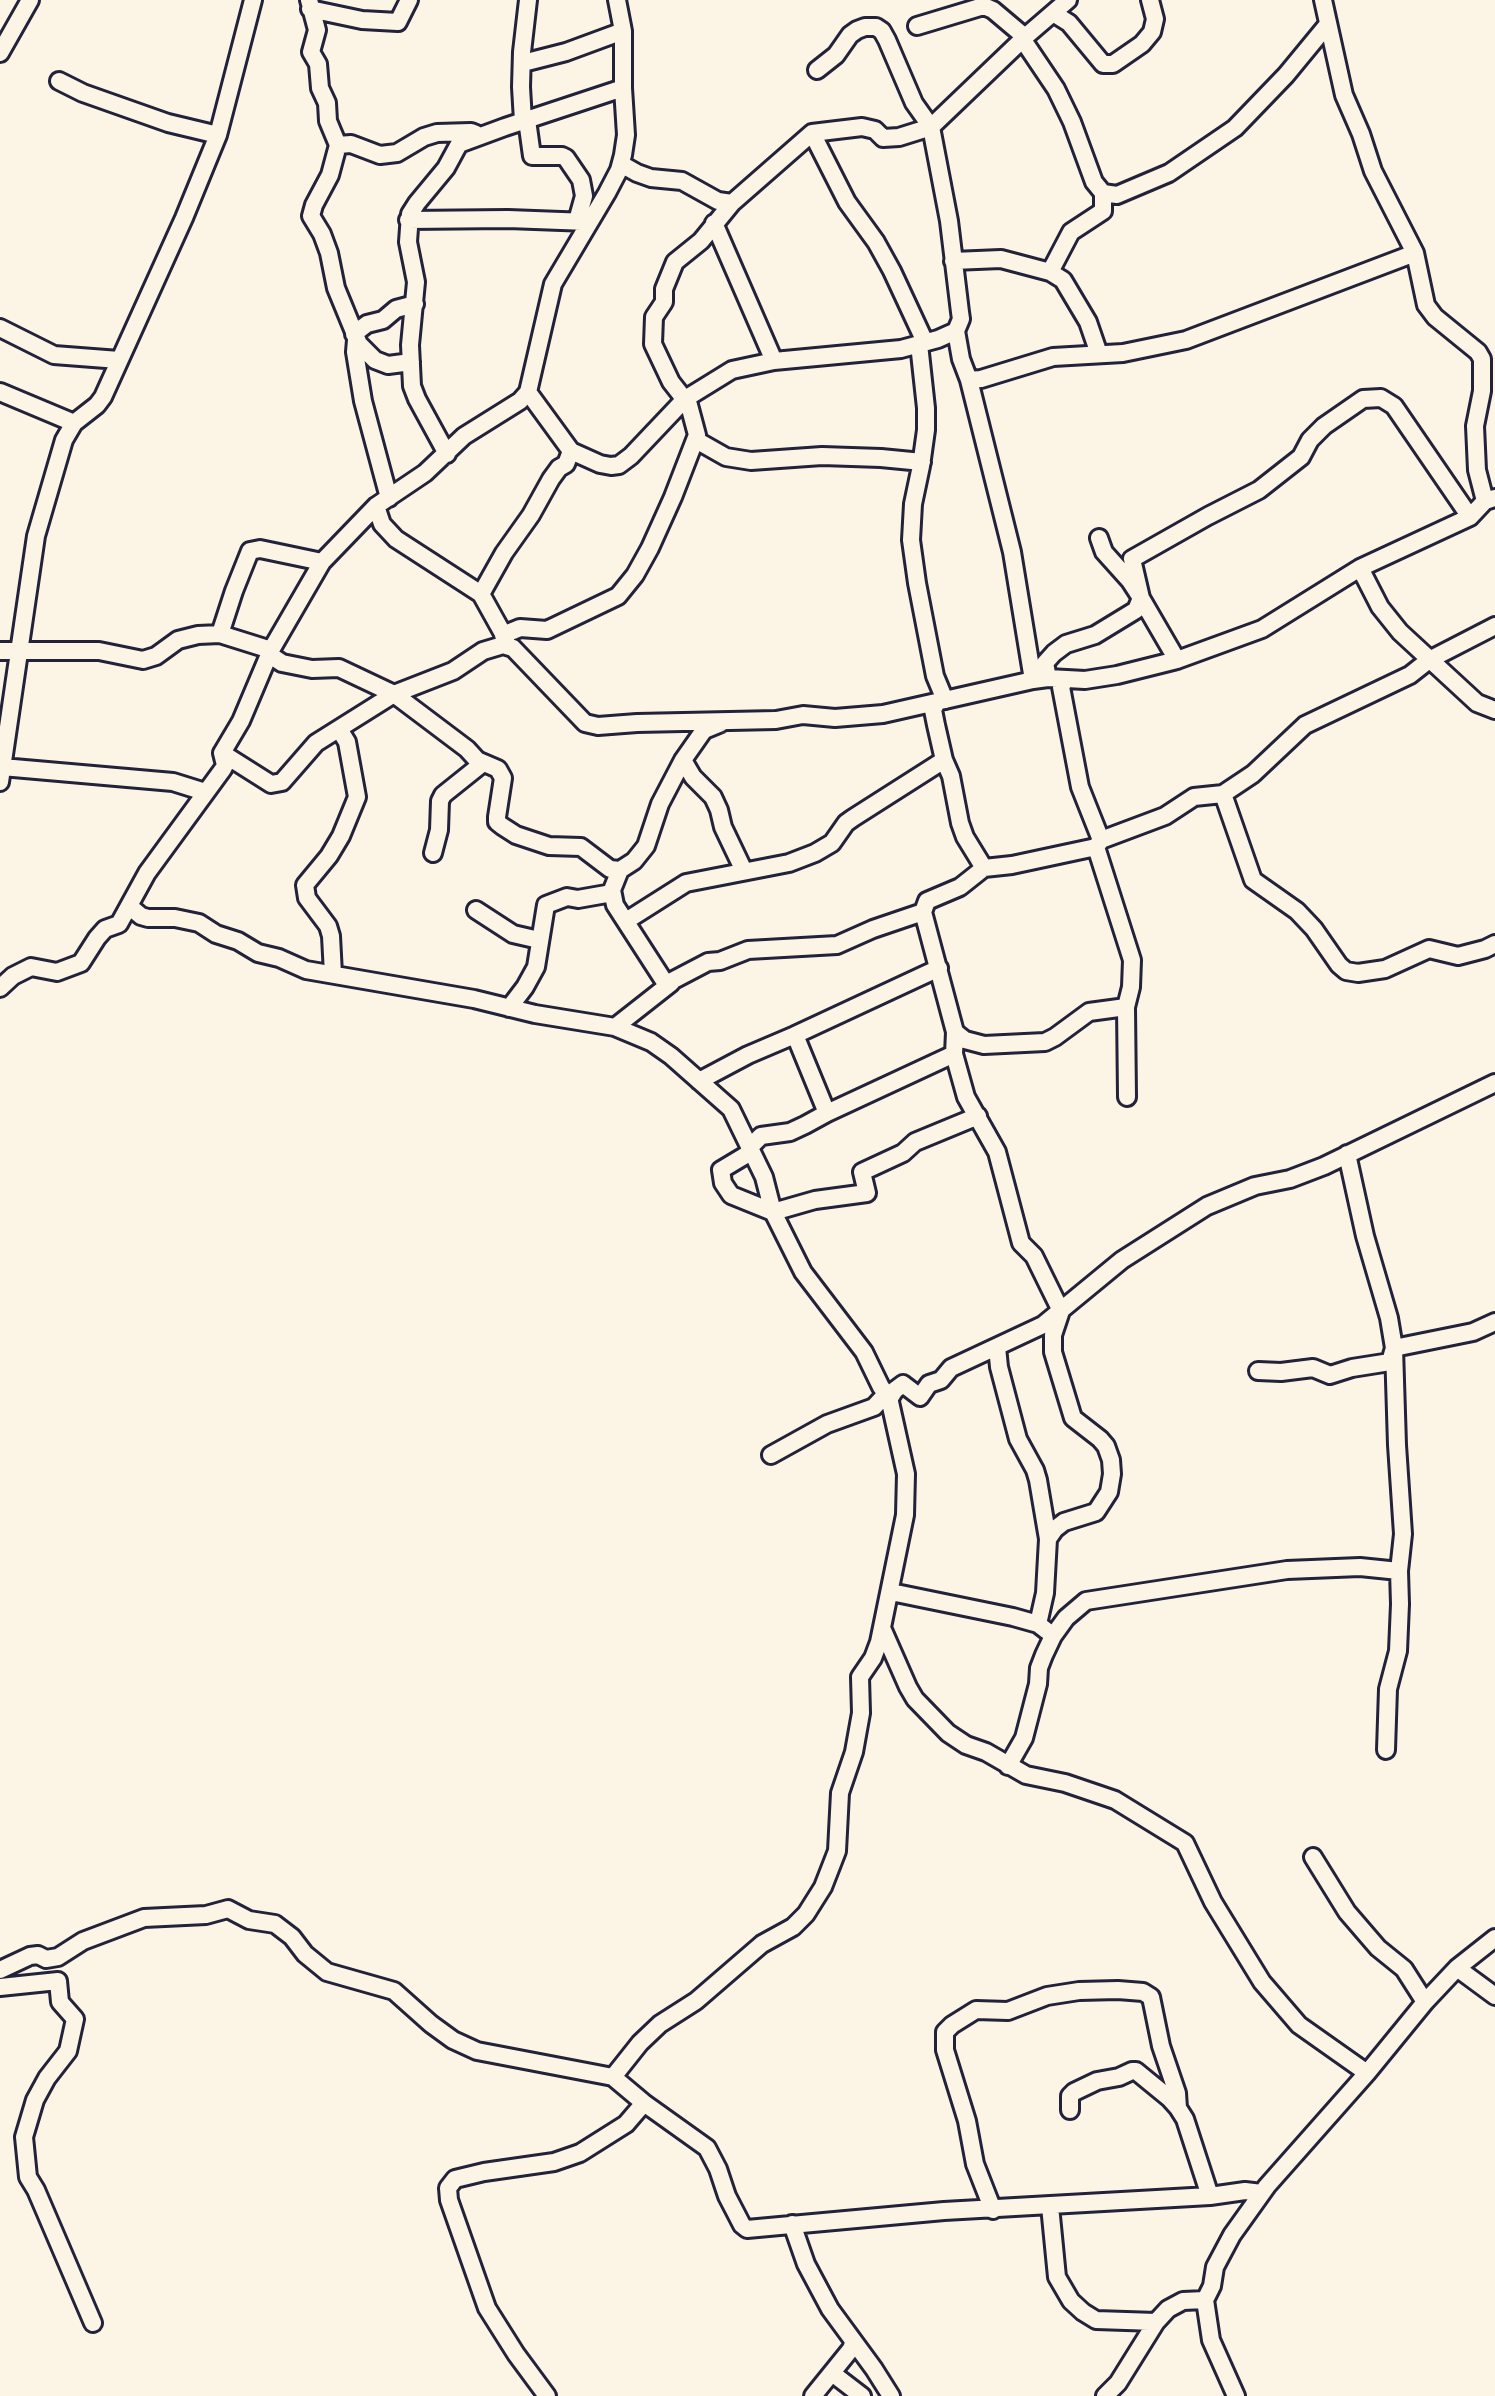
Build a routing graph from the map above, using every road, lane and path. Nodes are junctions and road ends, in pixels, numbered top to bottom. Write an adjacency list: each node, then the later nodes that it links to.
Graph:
1 (30, 0): 15 (street)
2 (253, 0): 23 (street)
3 (409, 0): 9 (street)
4 (528, 0): 16 (street)
5 (617, 0): 13 (street)
6 (1068, 0): 10 (street)
7 (1150, 0): 10 (street)
8 (1323, 0): 11 (street)
9 (310, 4): 25 (street)
10 (1053, 13): 14 (street)
11 (1328, 24): 27 (street); 32 (street)
12 (917, 26): 14 (street)
13 (623, 31): 16 (street); 19 (street)
14 (1024, 38): 21 (street); 27 (street)
15 (0, 53)
16 (523, 63): 20 (street)
17 (817, 70): 21 (street)
18 (59, 81): 23 (street)
19 (623, 88): 20 (street); 26 (street)
20 (525, 121): 24 (street); 30 (street)
21 (931, 127): 22 (street); 33 (street)
22 (812, 133): 28 (street); 39 (street)
23 (218, 135): 41 (street)
24 (482, 136): 25 (street); 29 (street)
25 (338, 145): 38 (street)
26 (621, 164): 28 (street); 30 (street)
27 (1103, 193): 34 (street)
28 (732, 203): 31 (street)
29 (408, 220): 30 (street); 35 (street)
30 (582, 222): 47 (street)
31 (714, 223): 42 (street); 48 (street)
32 (1415, 253): 40 (street); 45 (street)
33 (953, 261): 34 (street); 37 (street)
34 (1050, 272): 40 (street)
35 (415, 304): 38 (street); 43 (street)
36 (0, 328): 41 (street)
37 (956, 331): 39 (street); 44 (street)
38 (355, 336): 43 (street); 55 (street)
39 (922, 343): 42 (street); 53 (street)
40 (1099, 354): 44 (street)
41 (119, 360): 49 (street)
42 (774, 361): 48 (street)
43 (411, 362): 52 (street)
44 (969, 380): 70 (street)
45 (1489, 384): 54 (street)
46 (0, 392): 49 (street)
47 (528, 392): 51 (street); 52 (street)
48 (685, 399): 50 (street); 51 (street)
49 (74, 423): 66 (street)
50 (696, 440): 53 (street); 64 (street)
51 (571, 451): 60 (street)
52 (447, 454): 55 (street)
53 (922, 462): 72 (street)
54 (1490, 500): 56 (street)
55 (382, 502): 58 (street); 60 (street)
56 (1470, 517): 59 (street); 61 (street)
57 (1099, 538): 61 (street)
58 (322, 562): 63 (street); 67 (street)
59 (1360, 568): 68 (street); 69 (street)
60 (481, 594): 64 (street)
61 (1141, 598): 68 (street); 70 (street)
62 (1495, 626): 69 (street)
63 (220, 634): 66 (street); 67 (street)
64 (503, 640): 71 (street); 74 (street)
65 (0, 651): 66 (street)
66 (19, 651): 75 (street)
67 (270, 652): 71 (street); 77 (street)
68 (1177, 660): 70 (street)
69 (1429, 660): 73 (street); 83 (street)
70 (1049, 679): 72 (street); 84 (street)
71 (394, 694): 76 (street); 80 (street)
72 (941, 701): 74 (street); 79 (street)
73 (1495, 710)
74 (726, 721): 78 (street)
75 (4, 724): 81 (street)
76 (339, 729): 77 (street); 97 (street)
77 (222, 753): 82 (street)
78 (683, 760): 87 (street); 88 (street)
79 (944, 760): 86 (street); 88 (street)
80 (483, 763): 85 (street); 87 (street)
81 (1, 774): 82 (street)
82 (205, 792): 90 (street)
83 (1223, 794): 84 (street); 95 (street)
84 (1098, 844): 86 (street); 100 (street)
85 (433, 853)
86 (984, 868): 92 (street)
87 (620, 870): 89 (street)
88 (744, 871): 93 (street)
89 (612, 893): 93 (street); 94 (street)
90 (129, 906): 97 (street); 99 (street)
91 (476, 910): 94 (street)
92 (923, 912): 96 (street); 98 (street)
93 (626, 921): 98 (street)
94 (539, 940): 101 (street)
95 (1495, 944)
96 (939, 968): 103 (street); 104 (street)
97 (333, 974): 101 (street)
98 (671, 983): 102 (street)
99 (0, 988)
100 (1126, 1007): 103 (street); 108 (street)
101 (509, 1008): 102 (street)
102 (615, 1027): 106 (street)
103 (955, 1032): 105 (street)
104 (795, 1035): 106 (street); 109 (street)
105 (954, 1054): 109 (street); 110 (street)
106 (699, 1081): 111 (street)
107 (1495, 1083): 112 (street)
108 (1127, 1097)
109 (827, 1113): 111 (street)
110 (978, 1116): 113 (street); 114 (street)
111 (750, 1150): 113 (street); 113 (street)
112 (1347, 1154): 114 (street); 117 (street)
113 (773, 1212): 119 (street)
114 (1061, 1311): 116 (street); 121 (street)
115 (1495, 1322): 117 (street)
116 (997, 1347): 119 (street); 121 (street)
117 (1394, 1348): 118 (street); 122 (street)
118 (1258, 1371)
119 (888, 1396): 120 (street); 123 (street)
120 (771, 1455)
121 (1048, 1539): 124 (street)
122 (1399, 1571): 126 (street); 127 (street)
123 (891, 1592): 124 (street); 125 (street)
124 (1038, 1624): 126 (street)
125 (882, 1628): 128 (street); 137 (street)
126 (1053, 1636): 128 (street)
127 (1386, 1750)
128 (1008, 1766): 136 (street)
129 (1313, 1857): 135 (street)
130 (1495, 1938): 131 (street)
131 (1457, 1968): 134 (street); 135 (street)
132 (0, 1970): 137 (street)
133 (0, 1987): 148 (street)
134 (1495, 1996)
135 (1425, 2002): 136 (street)
136 (1367, 2073): 141 (street)
137 (613, 2077): 138 (street)
138 (644, 2103): 145 (street); 151 (street)
139 (1178, 2108): 140 (street); 142 (street); 144 (street)
140 (1070, 2110)
141 (1262, 2193): 142 (street); 146 (street)
142 (1210, 2196): 143 (street)
143 (1050, 2206): 144 (street); 147 (street)
144 (993, 2210): 145 (street)
145 (792, 2224): 149 (street)
146 (1205, 2300): 147 (street); 156 (street)
147 (1156, 2322): 155 (street)
148 (93, 2323)
149 (853, 2343): 150 (street); 154 (street)
150 (832, 2373): 152 (street); 153 (street)
151 (547, 2396)
152 (813, 2396)
153 (862, 2396)
154 (891, 2396)
155 (1105, 2396)
156 (1236, 2396)

